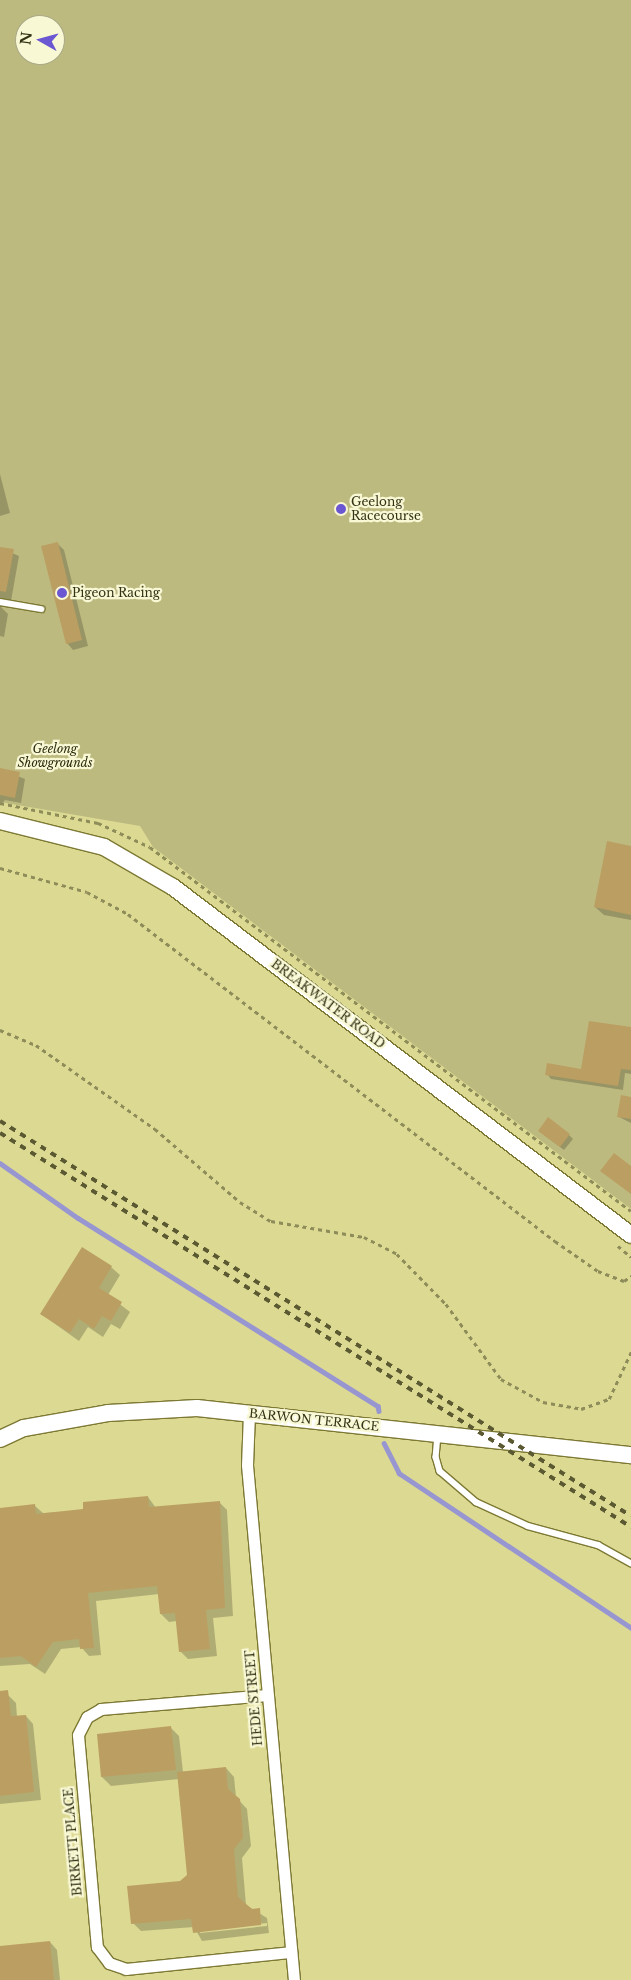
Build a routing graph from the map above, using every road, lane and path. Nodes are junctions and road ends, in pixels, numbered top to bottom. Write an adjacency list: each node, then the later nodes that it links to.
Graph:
1 (0, 602): 2 (lane)
2 (41, 609)
3 (0, 822): 6 (street, BREAKWATER ROAD)
4 (0, 868): 7 (path)
5 (0, 1030): 8 (path)
6 (631, 1236)
7 (631, 1276)
8 (631, 1352)
9 (249, 1414): 10 (street, BARWON TERRACE); 11 (street, BARWON TERRACE); 14 (street, HEDE STREET)
10 (438, 1433): 12 (street, BARWON TERRACE); 13 (lane)
11 (0, 1439)
12 (631, 1456)
13 (631, 1563)
14 (268, 1695): 15 (street, HEDE STREET); 15 (street, BIRKETT PLACE)
15 (291, 1952): 16 (street, HEDE STREET)
16 (294, 1980)

